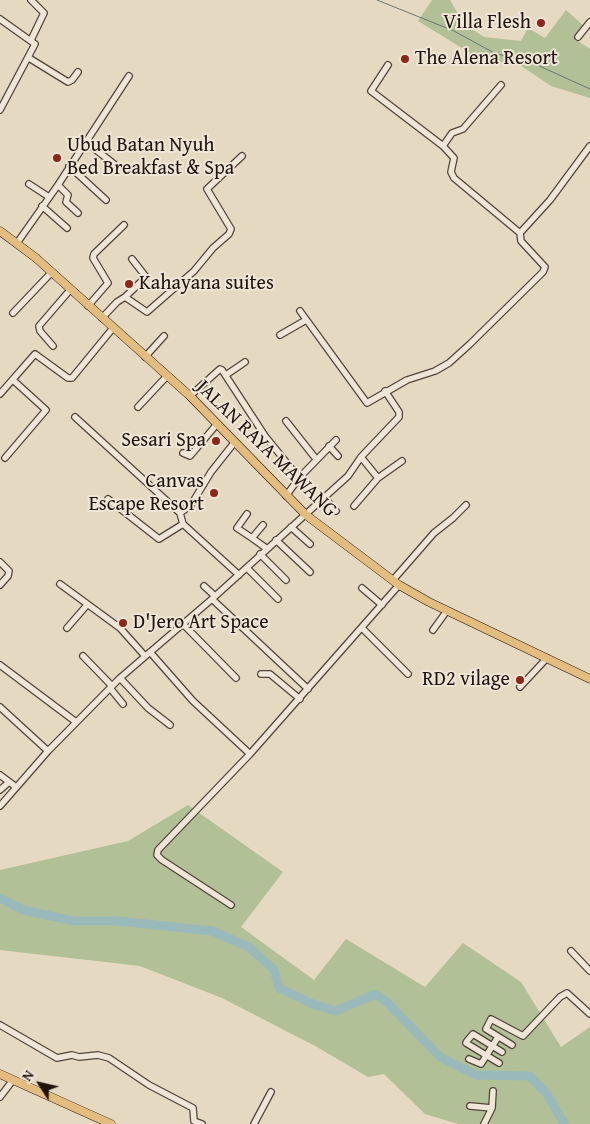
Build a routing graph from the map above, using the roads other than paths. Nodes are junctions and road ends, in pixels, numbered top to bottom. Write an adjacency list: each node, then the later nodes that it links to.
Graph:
1 (30, 0): 5 (street)
2 (0, 19): 5 (street)
3 (590, 22): 4 (street)
4 (578, 37)
5 (31, 40): 6 (street)
6 (29, 58): 8 (street); 11 (street)
7 (388, 65): 13 (street)
8 (78, 72)
9 (129, 76): 12 (street)
10 (502, 86): 13 (street)
11 (0, 110)
12 (86, 142): 16 (street); 17 (street)
13 (443, 146): 27 (street)
14 (590, 146): 27 (street)
15 (242, 156): 32 (street)
16 (114, 164)
17 (69, 166): 19 (street); 21 (street)
18 (29, 184): 20 (street)
19 (58, 185): 20 (street); 23 (street)
20 (49, 197): 22 (street)
21 (106, 200)
22 (42, 206): 25 (street); 28 (street)
23 (78, 213)
24 (124, 225): 33 (street)
25 (67, 228)
26 (0, 231): 28 (main road, JALAN RAYA MAWANG)
27 (520, 234): 47 (street)
28 (17, 243): 30 (main road, JALAN RAYA MAWANG)
29 (132, 259): 32 (street)
30 (51, 273): 31 (main road, JALAN RAYA MAWANG); 35 (street)
31 (70, 290): 33 (main road, JALAN RAYA MAWANG); 41 (street)
32 (124, 297): 36 (street)
33 (88, 306): 36 (main road, JALAN RAYA MAWANG)
34 (300, 311): 37 (street)
35 (13, 313)
36 (102, 318): 38 (main road, JALAN RAYA MAWANG)
37 (306, 320): 39 (street); 47 (street)
38 (113, 328): 42 (main road, JALAN RAYA MAWANG); 46 (street)
39 (280, 335)
40 (164, 336): 42 (street)
41 (53, 346)
42 (145, 357): 45 (main road, JALAN RAYA MAWANG)
43 (245, 362): 44 (street)
44 (226, 375): 49 (street); 63 (street)
45 (167, 376): 49 (main road, JALAN RAYA MAWANG); 50 (street)
46 (13, 380): 48 (street); 60 (street)
47 (384, 391): 59 (street)
48 (0, 394)
49 (190, 396): 53 (main road, JALAN RAYA MAWANG)
50 (138, 407)
51 (75, 417): 71 (street)
52 (286, 421): 61 (street)
53 (217, 424): 55 (main road, JALAN RAYA MAWANG); 57 (street)
54 (336, 440): 56 (street)
55 (234, 443): 65 (main road, JALAN RAYA MAWANG); 71 (street)
56 (329, 446): 58 (street); 61 (street)
57 (183, 453)
58 (338, 456)
59 (361, 457): 64 (street); 66 (street)
60 (5, 458)
61 (316, 460): 63 (street)
62 (402, 461): 64 (street)
63 (299, 478): 65 (street)
64 (378, 478): 69 (street)
65 (286, 496): 73 (main road, JALAN RAYA MAWANG)
66 (324, 498): 70 (street); 73 (street)
67 (108, 499): 74 (street)
68 (466, 505): 87 (street)
69 (354, 506)
70 (336, 510)
71 (180, 513): 74 (street)
72 (247, 514): 77 (street)
73 (306, 514): 76 (street); 87 (main road, JALAN RAYA MAWANG)
74 (183, 524): 85 (street)
75 (263, 525): 77 (street)
76 (291, 527): 78 (street); 79 (street)
77 (252, 538): 80 (street)
78 (276, 540): 80 (street); 84 (street)
79 (310, 544)
80 (266, 548): 81 (street)
81 (260, 554): 83 (street); 86 (street)
82 (0, 562): 89 (street)
83 (247, 568): 85 (street); 93 (street)
84 (310, 572)
85 (239, 575): 92 (street)
86 (286, 580)
87 (396, 582): 95 (street); 96 (main road, JALAN RAYA MAWANG)
88 (60, 584): 94 (street)
89 (0, 585)
90 (204, 586): 92 (street)
91 (362, 588): 95 (street)
92 (214, 598): 97 (street); 112 (street)
93 (278, 599)
94 (87, 605): 98 (street); 101 (street)
95 (382, 605): 99 (street)
96 (446, 612): 100 (street); 103 (main road, JALAN RAYA MAWANG)
97 (183, 624): 101 (street); 108 (street)
98 (67, 628)
99 (362, 628): 106 (street); 112 (street)
100 (433, 630)
101 (147, 654): 107 (street); 119 (street)
102 (83, 656): 110 (street)
103 (547, 658): 109 (main road, JALAN RAYA MAWANG); 111 (street)
104 (0, 665): 116 (street)
105 (261, 674): 113 (street)
106 (408, 674)
107 (120, 678): 110 (street); 117 (street)
108 (236, 678)
109 (590, 679)
110 (111, 687): 114 (street); 116 (street)
111 (520, 687)
112 (308, 689): 113 (street)
113 (300, 699): 119 (street)
114 (122, 704)
115 (0, 707): 118 (street)
116 (76, 722): 118 (street)
117 (170, 725)
118 (48, 751): 122 (street)
119 (250, 754): 125 (street)
120 (0, 775): 121 (street)
121 (8, 783): 122 (street); 123 (street)
122 (16, 786): 124 (street)
123 (0, 790)
124 (0, 806)
125 (231, 905)
126 (571, 951): 127 (street)
127 (590, 971)
128 (590, 1014): 130 (street)
129 (0, 1024): 146 (street)
130 (498, 1037): 131 (street); 132 (street)
131 (492, 1045): 133 (street); 134 (street); 134 (street)
132 (512, 1045)
133 (502, 1052)
134 (486, 1055): 135 (street); 136 (street)
135 (469, 1059)
136 (499, 1063)
137 (0, 1074): 138 (main road)
138 (13, 1080): 141 (street); 144 (main road)
139 (493, 1091): 143 (street)
140 (271, 1092): 147 (street)
141 (0, 1098)
142 (470, 1106): 143 (street)
143 (492, 1108): 148 (street)
144 (95, 1121): 145 (main road)
145 (111, 1124)
146 (202, 1124)
147 (254, 1124)
148 (484, 1124)

